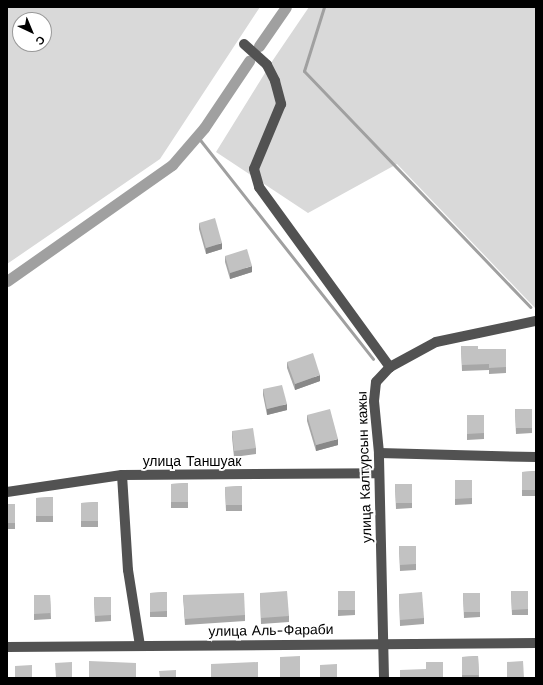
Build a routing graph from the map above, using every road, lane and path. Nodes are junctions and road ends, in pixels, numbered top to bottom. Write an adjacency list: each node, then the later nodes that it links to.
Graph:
1 (244, 44): 3 (street)
2 (536, 321): 3 (street, улица Калтурсын кажы)
3 (390, 367): 4 (street, улица Калтурсын кажы)
4 (379, 453): 5 (street); 6 (street, улица Калтурсын кажы)
5 (536, 457)
6 (378, 473): 7 (street, улица Таншуак); 9 (street, улица Калтурсын кажы)
7 (122, 475): 8 (street, улица Таншуак); 11 (street)
8 (7, 492)
9 (383, 642): 10 (street, улица Аль-Фараби); 11 (street, улица Аль-Фараби); 13 (street, улица Калтурсын кажы)
10 (536, 643)
11 (140, 646): 12 (street, улица Аль-Фараби)
12 (7, 647)
13 (384, 678)

